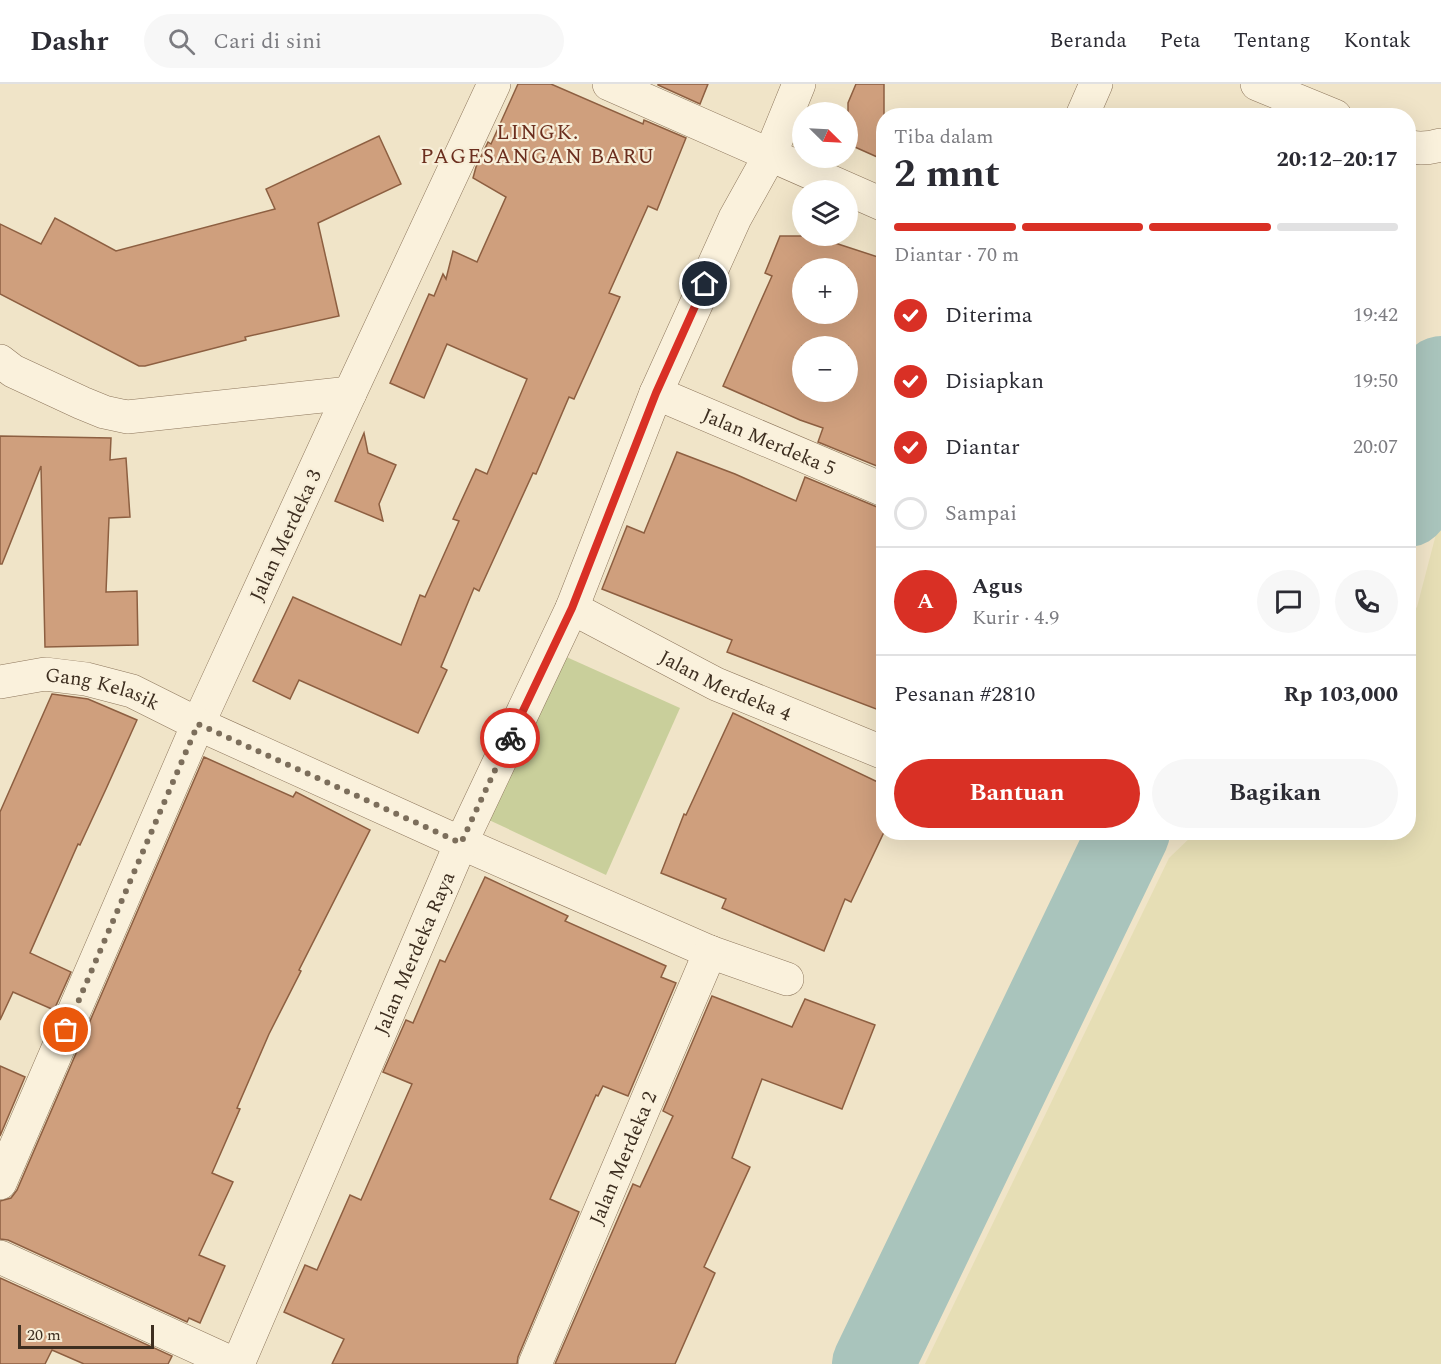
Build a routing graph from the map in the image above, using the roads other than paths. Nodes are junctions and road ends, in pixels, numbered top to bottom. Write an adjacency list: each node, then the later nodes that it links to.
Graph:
1 (494, 84): 13 (street, Jalan Merdeka 3)
2 (609, 84): 10 (street)
3 (799, 84): 10 (street, Jalan Merdeka Raya)
4 (1096, 84): 6 (street)
5 (1257, 84): 7 (street)
6 (1086, 108)
7 (1316, 108)
8 (1441, 145): 9 (street)
9 (1416, 148)
10 (770, 155): 11 (street); 14 (street, Jalan Merdeka Raya)
11 (876, 201)
12 (0, 361): 13 (street)
13 (350, 393): 18 (street, Jalan Merdeka 3)
14 (656, 393): 15 (street, Jalan Merdeka 5); 16 (street, Jalan Merdeka Raya)
15 (876, 487)
16 (572, 608): 19 (street, Jalan Merdeka 4); 20 (street, Jalan Merdeka Raya)
17 (0, 682): 18 (street, Gang Kelasik)
18 (198, 724): 20 (street); 23 (street, Jalan Merdeka 3)
19 (876, 750)
20 (461, 843): 21 (street); 25 (street, Jalan Merdeka Raya)
21 (710, 952): 22 (street); 26 (street, Jalan Merdeka 2)
22 (787, 979)
23 (0, 1183)
24 (0, 1257): 25 (street)
25 (236, 1364)
26 (535, 1364)

